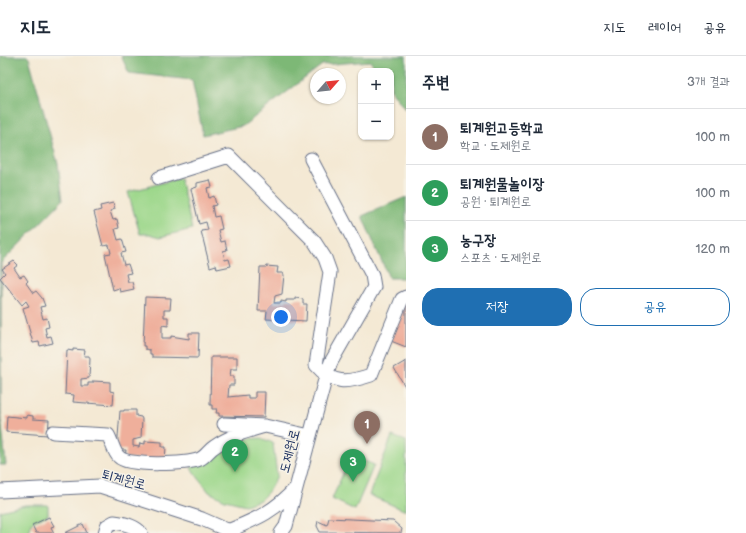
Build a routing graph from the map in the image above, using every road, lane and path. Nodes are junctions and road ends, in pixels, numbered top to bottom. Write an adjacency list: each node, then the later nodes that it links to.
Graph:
1 (311, 160): 4 (street, 도제원로)
2 (159, 178): 4 (street)
3 (406, 297): 4 (street)
4 (326, 376): 8 (street, 도제원로)
5 (224, 424): 6 (street)
6 (265, 426): 7 (street); 8 (street)
7 (53, 432)
8 (310, 436): 9 (street, 도제원로)
9 (296, 488): 12 (street); 16 (street, 도제원로)
10 (0, 491): 11 (street, 퇴계원로)
11 (202, 519): 12 (street, 퇴계원로); 15 (street)
12 (231, 532)
13 (105, 533): 14 (street)
14 (141, 533)
15 (206, 533)
16 (281, 533)

